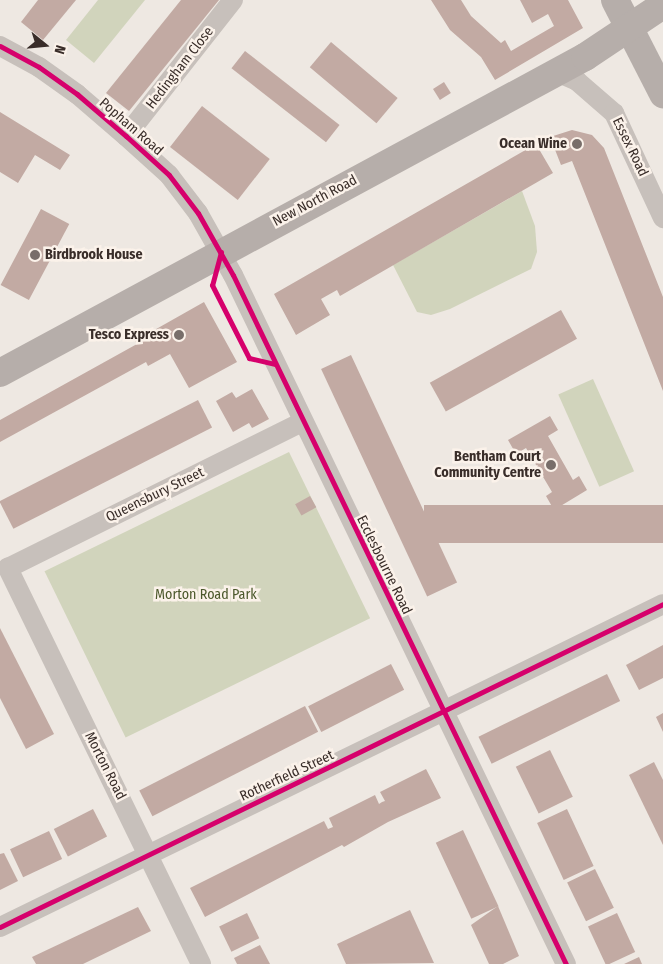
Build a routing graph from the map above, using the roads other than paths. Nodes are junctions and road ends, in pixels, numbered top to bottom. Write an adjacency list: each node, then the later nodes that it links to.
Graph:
1 (233, 0): 8 (street, Hedingham Close)
2 (615, 0): 4 (main road)
3 (663, 5): 4 (main road, New North Road)
4 (629, 28): 6 (main road, New North Road); 7 (main road)
5 (0, 46): 8 (street, Popham Road)
6 (557, 72): 9 (street, Essex Road); 10 (main road, New North Road)
7 (663, 94)
8 (126, 136): 10 (street, Popham Road)
9 (663, 218)
10 (221, 252): 11 (main road, New North Road); 12 (street, Ecclesbourne Road)
11 (0, 373)
12 (302, 422): 13 (street, Queensbury Street); 15 (street, Ecclesbourne Road)
13 (8, 568): 16 (street, Morton Road)
14 (663, 604): 15 (street, Rotherfield Street)
15 (443, 713): 16 (street, Rotherfield Street); 19 (street, Ecclesbourne Road)
16 (149, 854): 17 (street, Rotherfield Street); 18 (street, Morton Road)
17 (0, 927)
18 (202, 964)
19 (566, 964)

